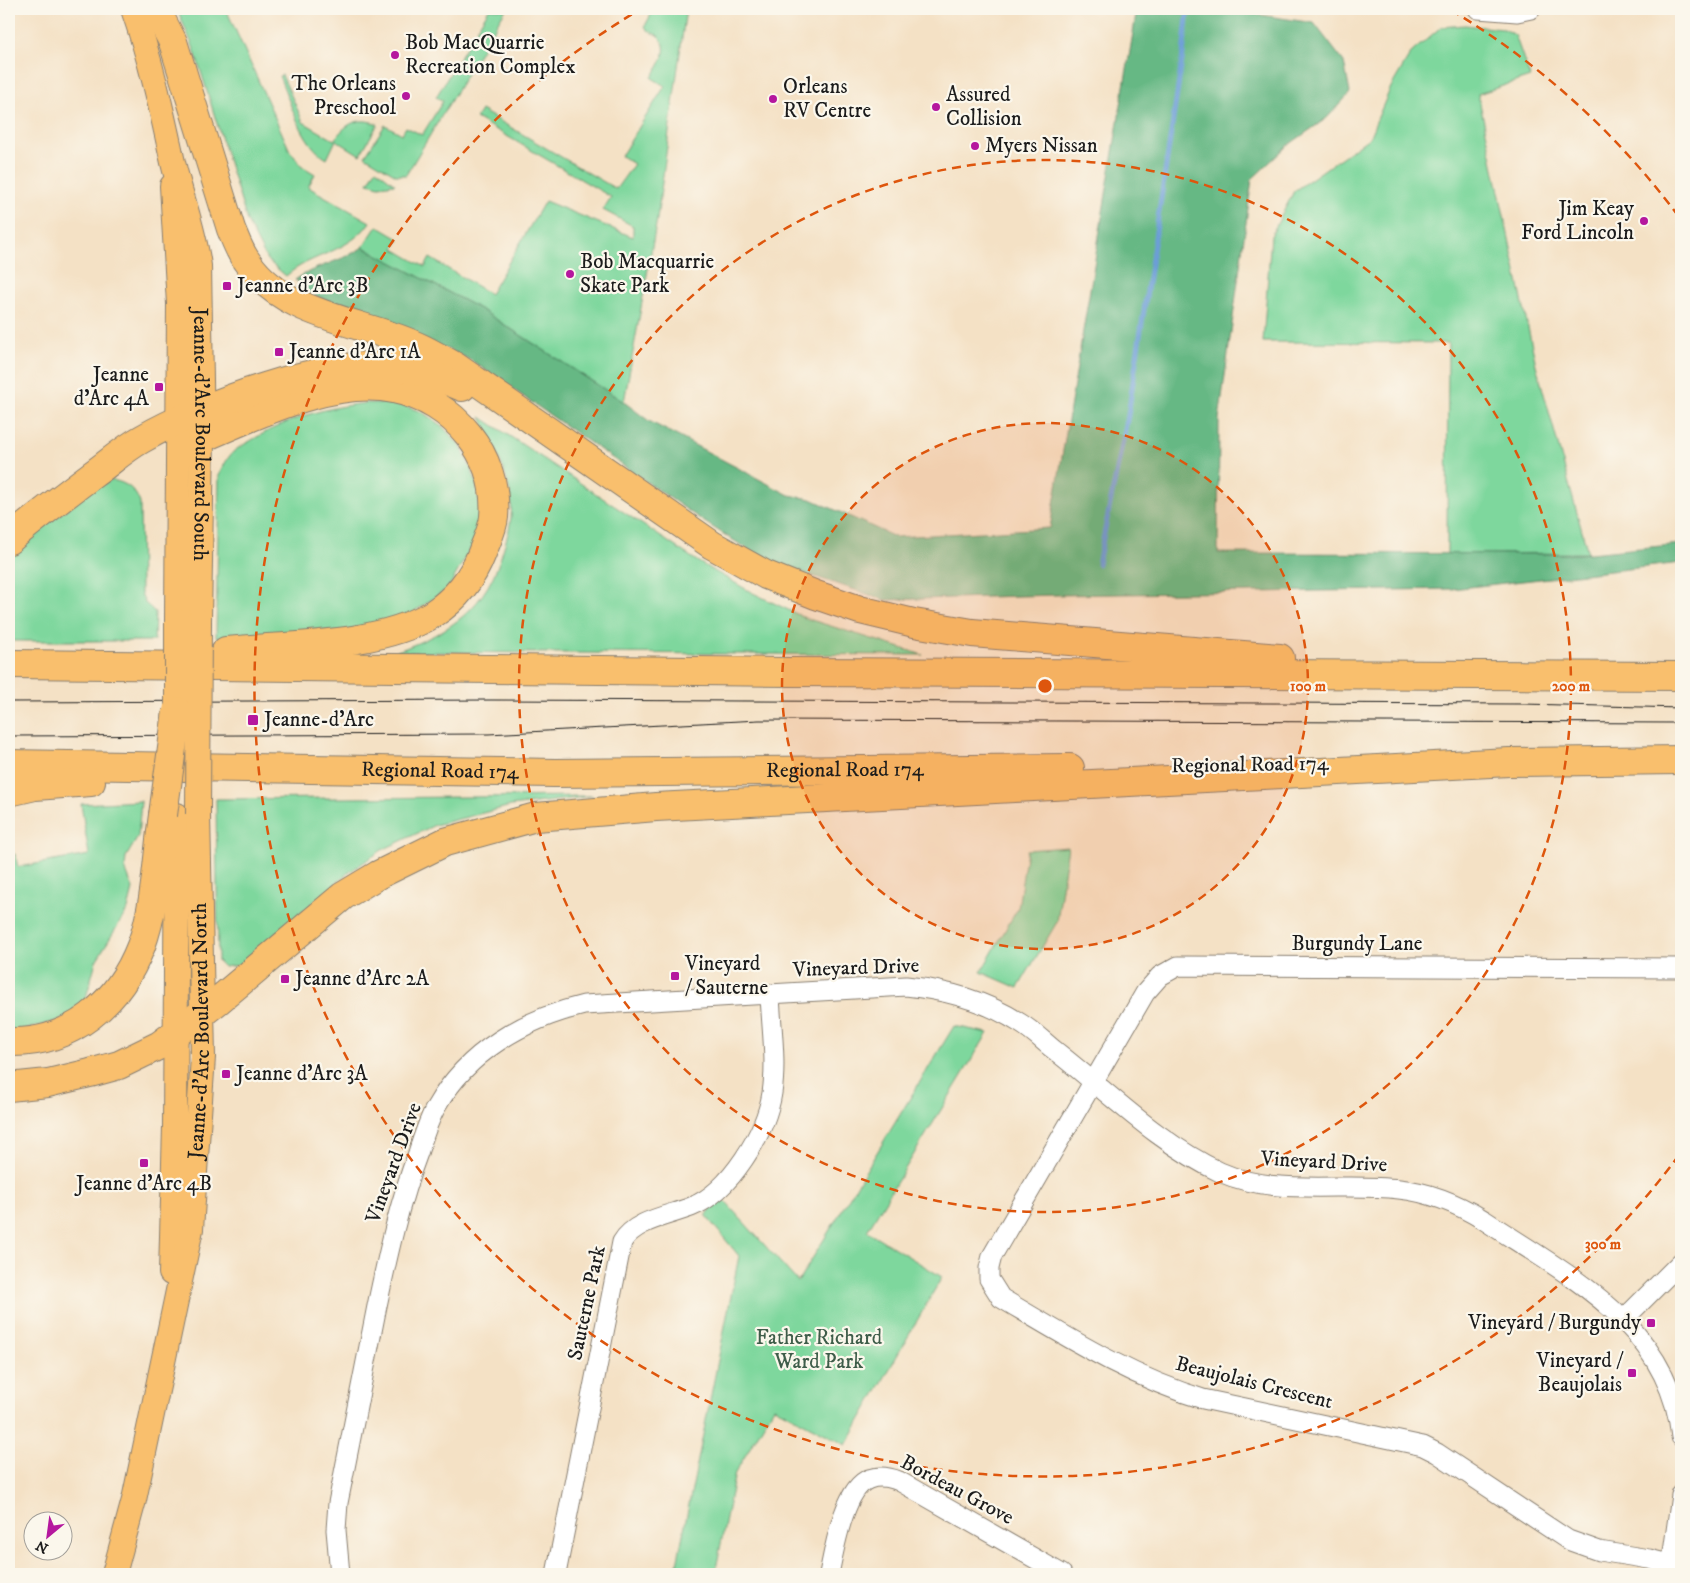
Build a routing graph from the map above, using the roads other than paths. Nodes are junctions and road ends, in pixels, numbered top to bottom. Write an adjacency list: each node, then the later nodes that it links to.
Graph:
1 (133, 9): 5 (main road, Jeanne-d'Arc Boulevard South)
2 (156, 9): 7 (highway)
3 (1478, 9): 4 (street)
4 (1531, 9)
5 (172, 160): 6 (main road, Jeanne-d'Arc Boulevard South); 8 (main road, Jeanne-d'Arc Boulevard South)
6 (202, 410): 7 (highway); 8 (highway); 9 (main road, Jeanne-d'Arc Boulevard South)
7 (526, 414): 14 (highway)
8 (178, 421): 10 (highway); 11 (main road, Jeanne-d'Arc Boulevard South)
9 (202, 438): 11 (main road, Jeanne-d'Arc Boulevard South); 12 (highway)
10 (9, 540)
11 (188, 621): 16 (main road, Jeanne-d'Arc Boulevard South, bridge)
12 (9, 658)
13 (9, 664): 14 (highway)
14 (1496, 675): 15 (highway)
15 (1681, 676)
16 (188, 712): 21 (highway, bridge); 21 (main road, Jeanne-d'Arc Boulevard North, bridge)
17 (1681, 760): 19 (highway, Regional Road 174); 24 (highway)
18 (9, 764): 19 (highway, Regional Road 174)
19 (446, 772): 20 (highway)
20 (9, 792)
21 (180, 815): 24 (main road, Jeanne-d'Arc Boulevard North); 25 (main road, Jeanne-d'Arc Boulevard North); 26 (highway)
22 (1681, 968): 27 (street, Burgundy Lane)
23 (770, 994): 27 (street, Vineyard Drive); 38 (street, Vineyard Drive); 39 (street, Sauterne Park)
24 (201, 1014): 25 (highway); 31 (main road, Jeanne-d'Arc Boulevard North)
25 (175, 1036): 28 (highway); 31 (main road, Jeanne-d'Arc Boulevard North)
26 (9, 1042)
27 (1094, 1082): 30 (street, Vineyard Drive); 35 (street, Beaujolais Crescent)
28 (9, 1087)
29 (1681, 1262): 30 (street)
30 (1624, 1319): 32 (street, Vineyard Drive)
31 (167, 1347): 34 (main road, Jeanne-d'Arc Boulevard North)
32 (1681, 1437)
33 (1681, 1496): 35 (street)
34 (126, 1532): 36 (main road, Jeanne-d'Arc Boulevard North); 37 (main road, Jeanne-d'Arc Boulevard North)
35 (1671, 1570)
36 (114, 1574)
37 (125, 1574)
38 (340, 1574)
39 (556, 1574)
40 (829, 1574): 41 (street, Bordeau Grove)
41 (1062, 1574)

